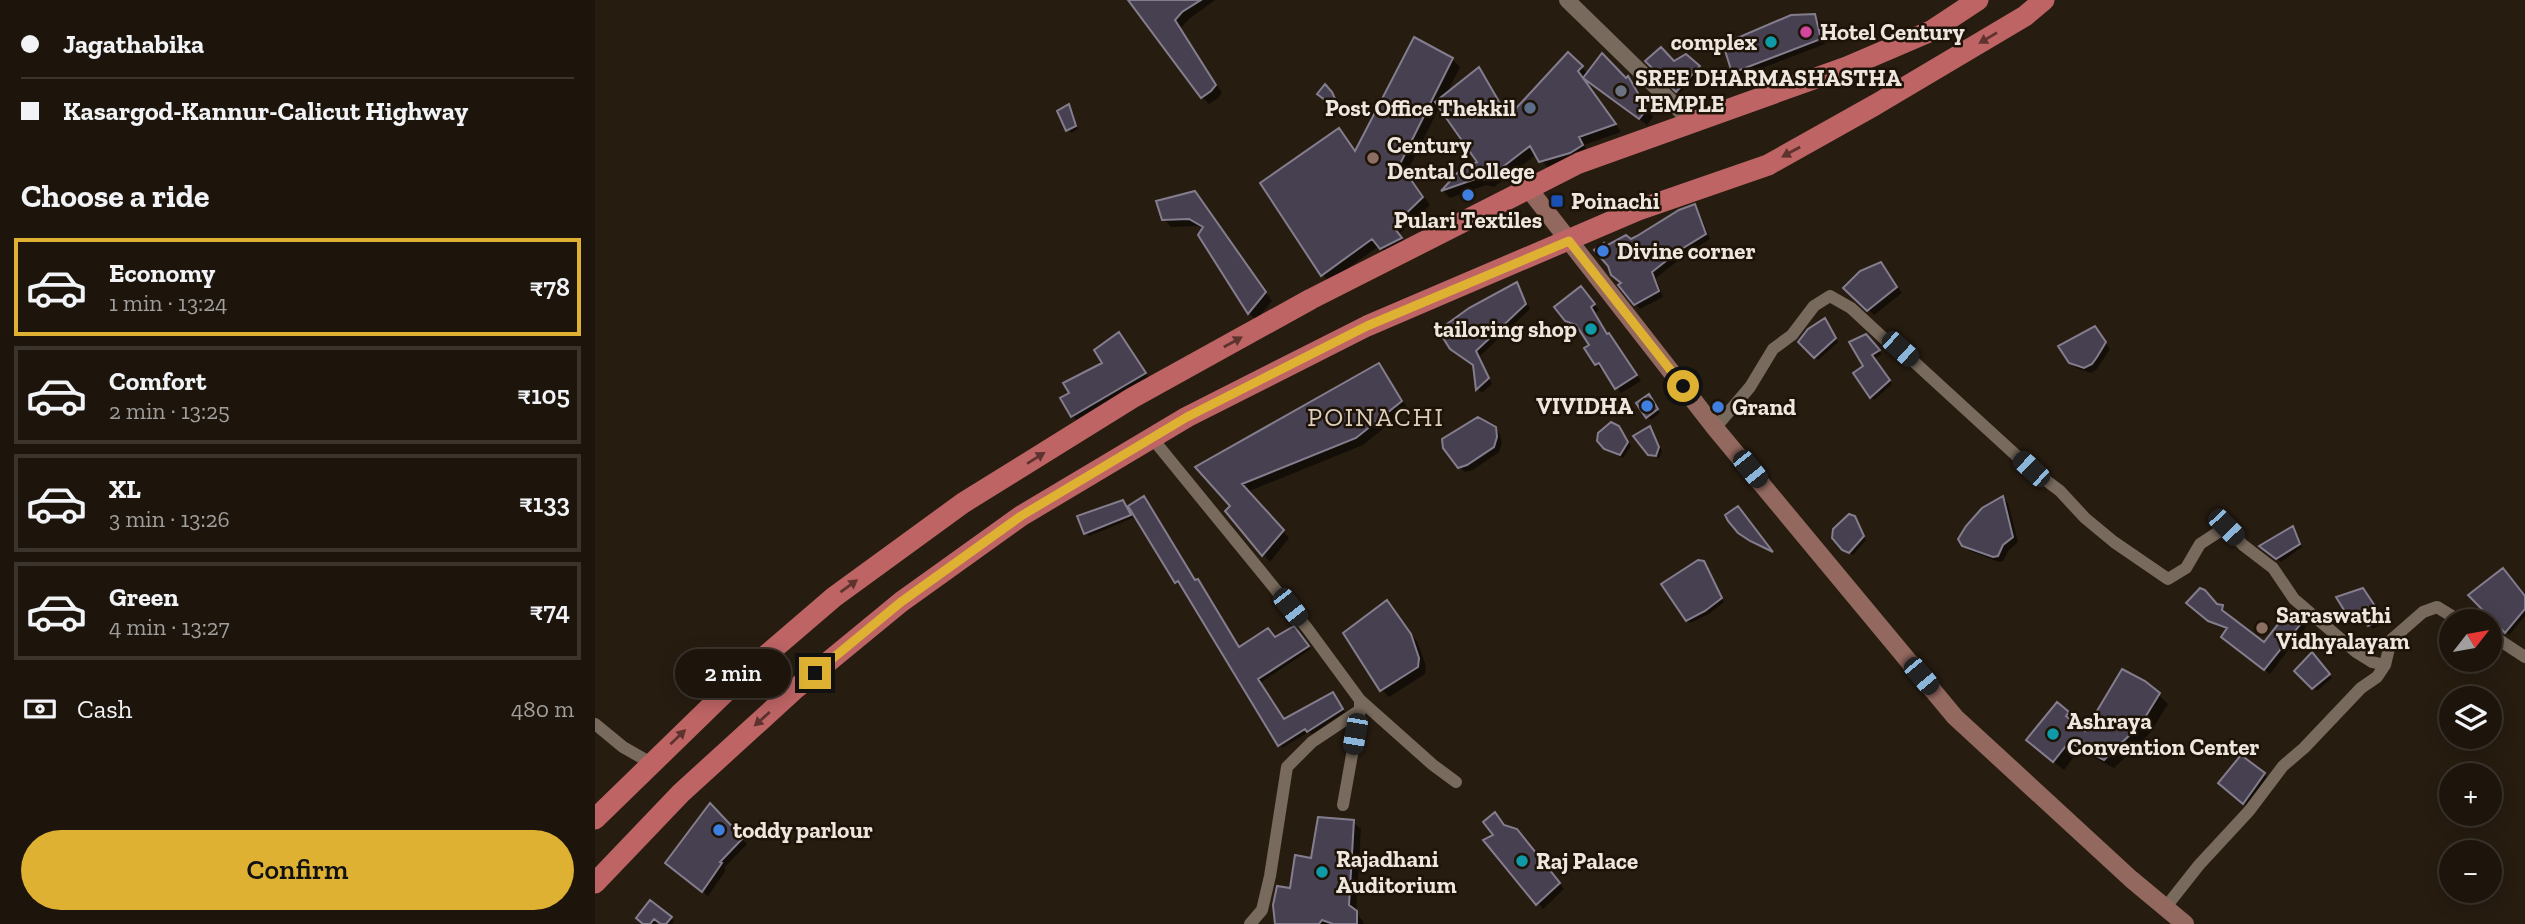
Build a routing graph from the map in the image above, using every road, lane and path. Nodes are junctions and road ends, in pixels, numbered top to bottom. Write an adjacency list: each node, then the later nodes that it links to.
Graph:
1 (1567, 0): 4 (street)
2 (1978, 0): 4 (highway)
3 (2044, 0): 6 (highway, one-way to 6)
4 (1693, 123): 5 (highway)
5 (1528, 188): 6 (main road); 15 (highway, one-way to 5)
6 (1569, 241): 7 (main road); 8 (highway)
7 (1715, 428): 12 (street); 20 (main road)
8 (1152, 438): 13 (street); 19 (highway, one-way to 19)
9 (2440, 609): 12 (street)
10 (2503, 643): 11 (street)
11 (2525, 657)
12 (2385, 665): 20 (street)
13 (1360, 705): 16 (street); 17 (street); 21 (street)
14 (595, 724): 15 (street)
15 (651, 763): 18 (highway)
16 (1456, 782)
17 (1343, 805)
18 (595, 819)
19 (595, 883)
20 (2165, 908): 22 (main road)
21 (1250, 924)
22 (2185, 924)

